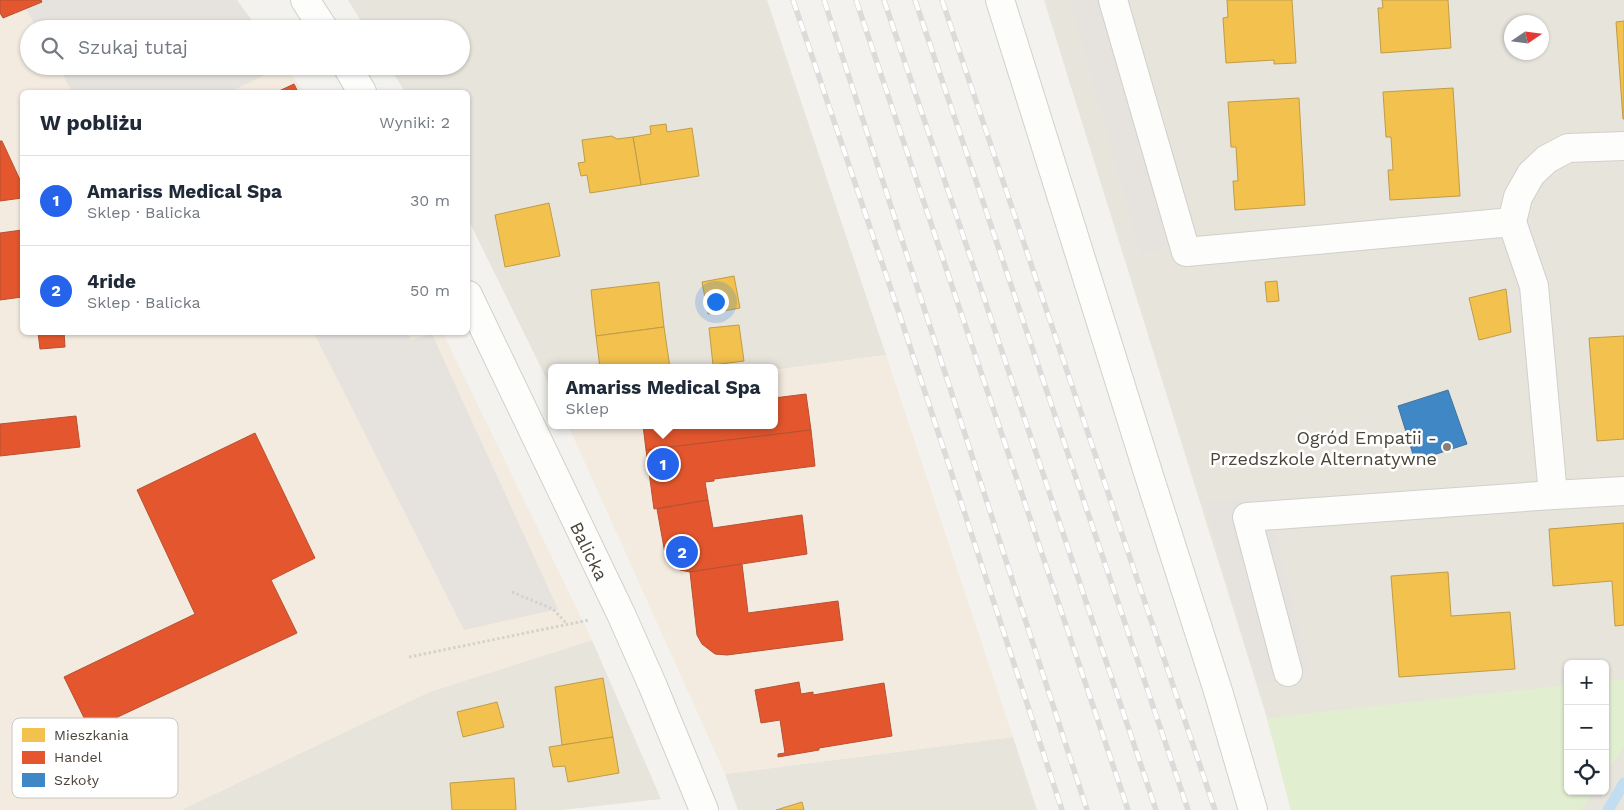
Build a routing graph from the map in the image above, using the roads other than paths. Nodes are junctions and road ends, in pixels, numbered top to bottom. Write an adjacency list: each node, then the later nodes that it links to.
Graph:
1 (305, 0): 4 (street)
2 (1000, 0): 14 (street)
3 (1113, 0): 8 (street)
4 (318, 20)
5 (352, 75): 6 (street)
6 (361, 90)
7 (1624, 146): 8 (street)
8 (1512, 222): 11 (street)
9 (470, 299): 13 (street, Balicka)
10 (1624, 491): 11 (street)
11 (1553, 495): 12 (street)
12 (1288, 672)
13 (704, 810)
14 (1253, 810)

